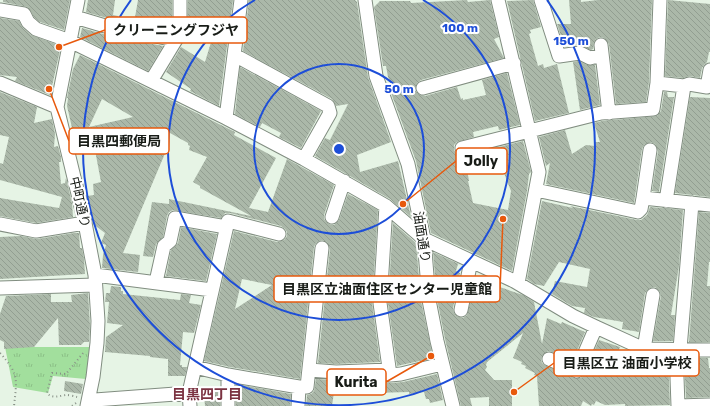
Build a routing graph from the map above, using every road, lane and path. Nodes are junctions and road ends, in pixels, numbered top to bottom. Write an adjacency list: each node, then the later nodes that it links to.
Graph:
1 (78, 0): 9 (street, 中町通り)
2 (180, 0): 10 (street)
3 (241, 0): 12 (street)
4 (365, 0): 39 (street, 油面通り)
5 (498, 0): 13 (street)
6 (541, 0): 21 (street)
7 (660, 0): 17 (street)
8 (0, 10): 11 (street)
9 (75, 18): 10 (street); 11 (street, 中町通り)
10 (175, 40): 15 (street)
11 (70, 41): 15 (street); 20 (street, 中町通り)
12 (234, 58): 22 (street); 26 (street)
13 (514, 63): 19 (street); 23 (street)
14 (710, 70): 18 (street)
15 (150, 81): 22 (street)
16 (0, 83): 20 (street)
17 (656, 83): 18 (street); 21 (street)
18 (684, 86): 30 (street)
19 (423, 88)
20 (57, 107): 35 (street, 中町通り)
21 (609, 113): 23 (street)
22 (226, 118): 26 (street)
23 (530, 130): 24 (street); 28 (street)
24 (462, 148)
25 (650, 150): 29 (street)
26 (304, 159): 27 (street)
27 (344, 181): 33 (street); 34 (street)
28 (536, 190): 29 (street); 44 (street)
29 (643, 198): 30 (street)
30 (666, 200): 31 (street)
31 (692, 203): 32 (street); 51 (street)
32 (710, 205)
33 (386, 206): 39 (street); 59 (street)
34 (332, 217)
35 (85, 223): 36 (street); 42 (street, 中町通り)
36 (0, 224)
37 (227, 224): 38 (street); 43 (street); 46 (street)
38 (280, 234)
39 (424, 240): 41 (street); 56 (street, 油面通り)
40 (322, 248): 58 (street)
41 (471, 261): 44 (street); 48 (street)
42 (95, 280): 43 (street); 45 (street); 53 (street, 中町通り)
43 (156, 282): 46 (street)
44 (518, 283): 49 (street)
45 (0, 288)
46 (212, 290): 57 (street)
47 (653, 295): 50 (street)
48 (461, 310)
49 (596, 327): 50 (street); 55 (street)
50 (644, 349): 51 (street)
51 (678, 349): 52 (street); 65 (street)
52 (710, 350)
53 (96, 351): 63 (street, 中町通り); 63 (path)
54 (0, 353): 66 (path)
55 (549, 359)
56 (442, 364): 59 (street); 69 (street, 油面通り)
57 (195, 367): 60 (street); 62 (street)
58 (309, 370): 59 (street); 61 (street)
59 (389, 370)
60 (228, 375): 61 (street); 67 (street)
61 (299, 387): 68 (street)
62 (189, 400): 64 (street)
63 (93, 402): 64 (street)
64 (134, 402)
65 (710, 405)
66 (14, 406)
67 (228, 406)
68 (298, 406)
69 (453, 406)

